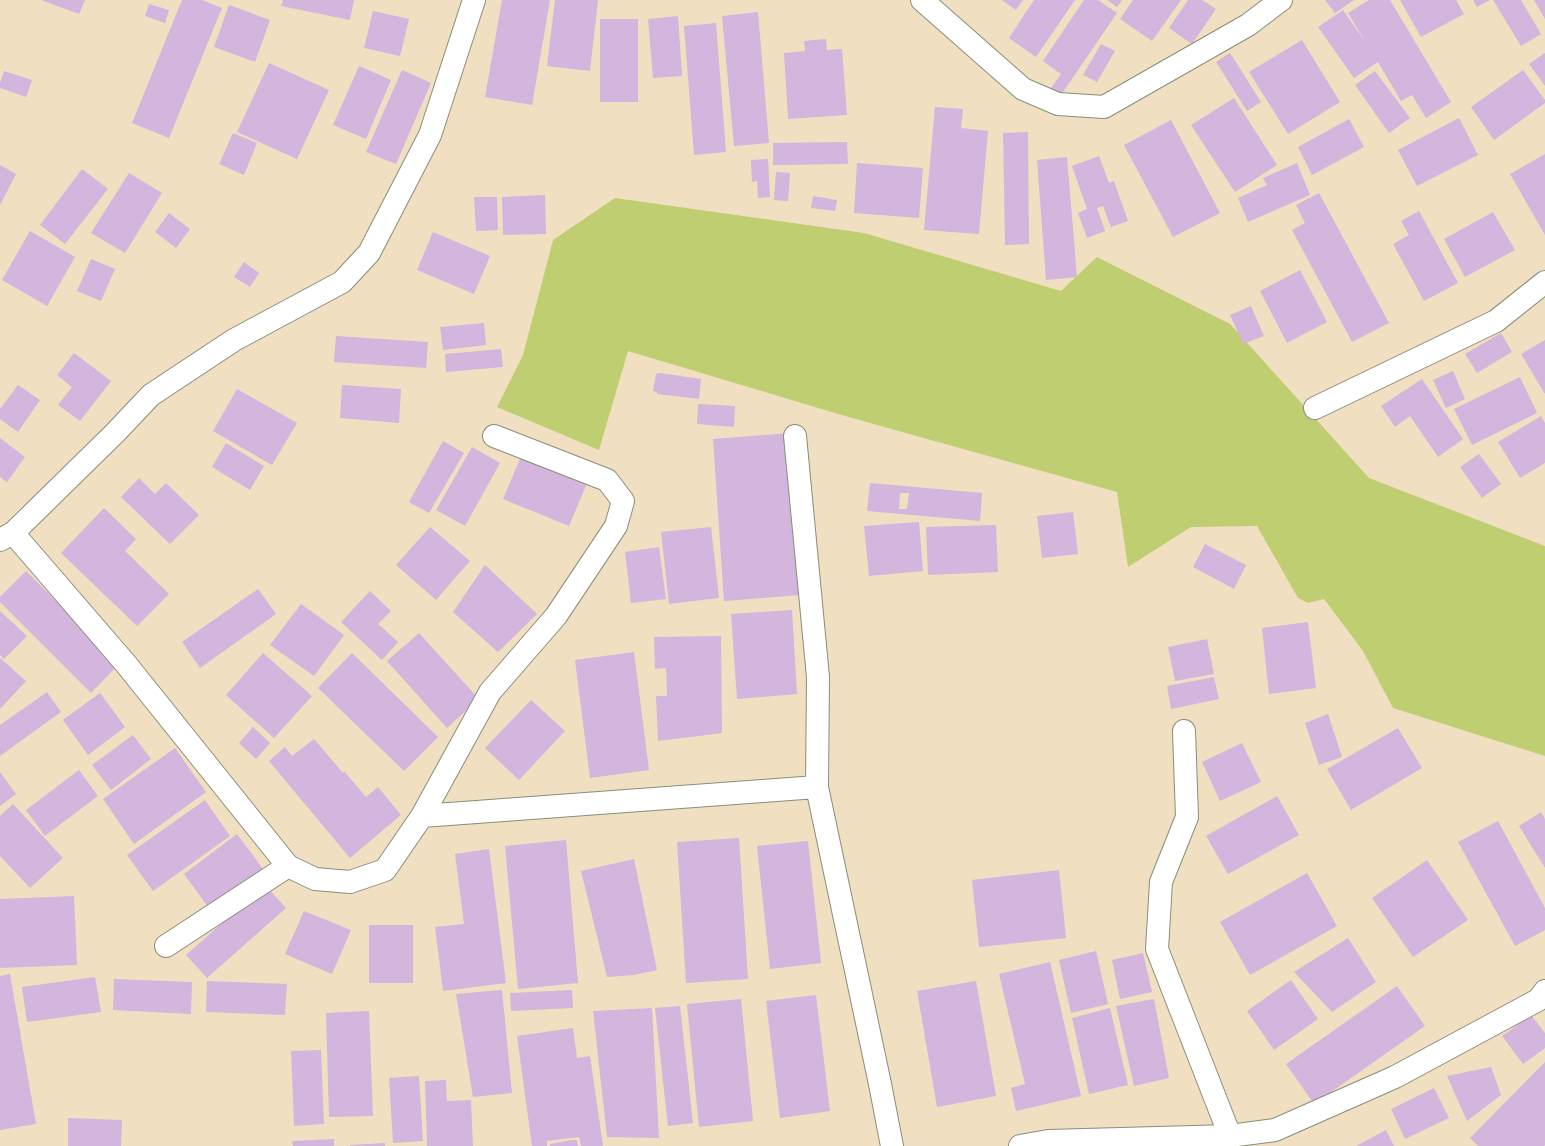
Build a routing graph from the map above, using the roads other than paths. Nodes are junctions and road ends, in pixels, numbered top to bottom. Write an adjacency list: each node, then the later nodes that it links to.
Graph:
1 (474, 0): 8 (street)
2 (922, 0): 3 (street)
3 (1282, 0)
4 (1545, 282): 5 (street)
5 (1315, 408)
6 (494, 436): 11 (street)
7 (795, 436): 10 (street)
8 (7, 537): 12 (street)
9 (1184, 731): 15 (street)
10 (817, 787): 11 (street); 16 (street)
11 (422, 816): 12 (street)
12 (288, 866): 13 (street)
13 (166, 946)
14 (1543, 999): 15 (street)
15 (1230, 1136): 17 (street)
16 (892, 1146)
17 (1020, 1146)

